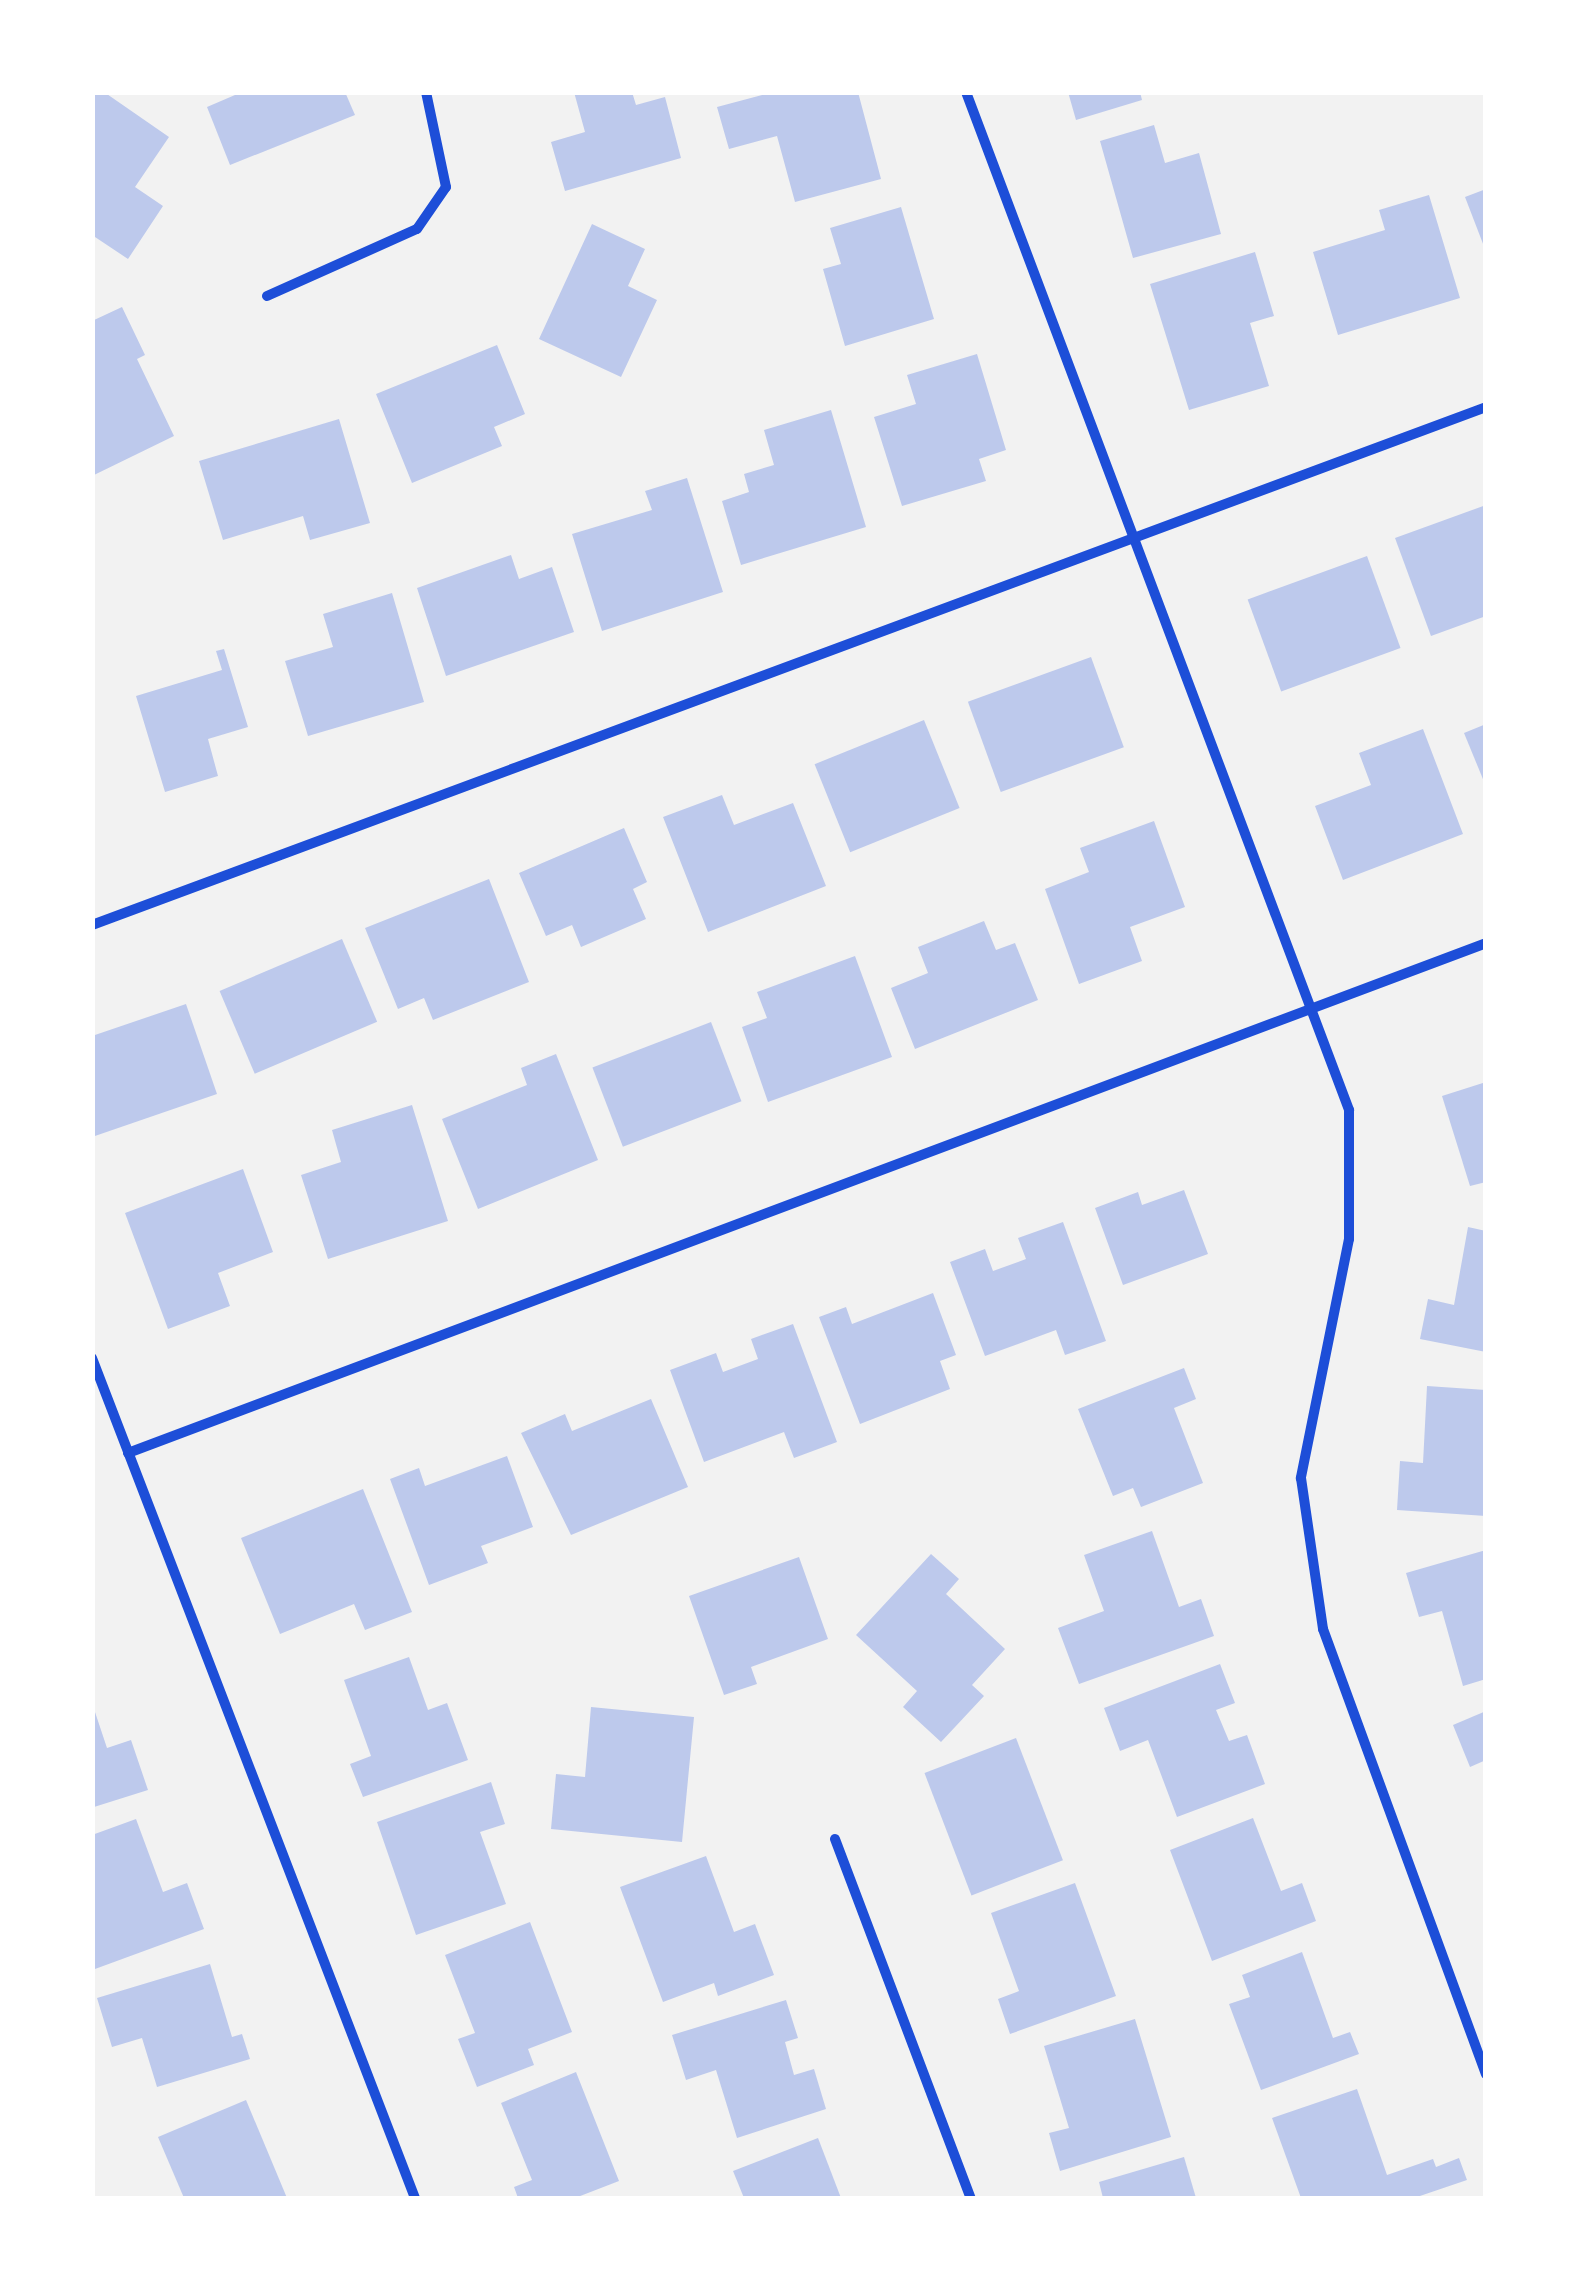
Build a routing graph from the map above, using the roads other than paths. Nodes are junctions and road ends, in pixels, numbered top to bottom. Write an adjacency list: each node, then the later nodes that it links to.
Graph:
1 (426, 92): 3 (street)
2 (966, 92): 5 (street)
3 (267, 296)
4 (1486, 407): 5 (street)
5 (1136, 540): 6 (street); 8 (street)
6 (92, 925)
7 (1486, 943): 8 (street)
8 (1309, 1010): 10 (street); 12 (street)
9 (92, 1358): 10 (street)
10 (128, 1453): 13 (street)
11 (836, 1838): 14 (street)
12 (1486, 2074)
13 (415, 2198)
14 (971, 2198)

